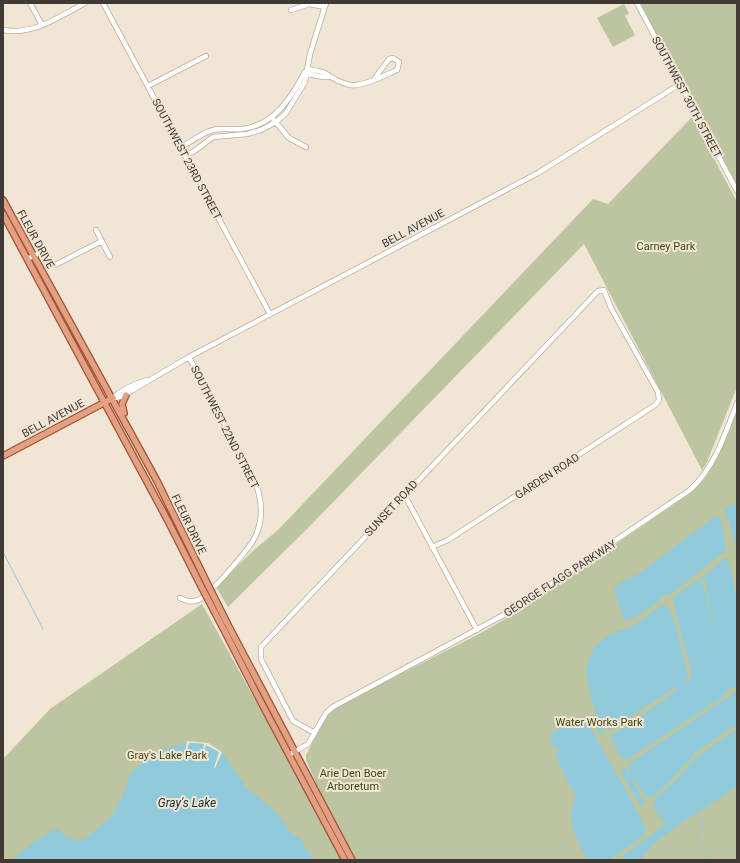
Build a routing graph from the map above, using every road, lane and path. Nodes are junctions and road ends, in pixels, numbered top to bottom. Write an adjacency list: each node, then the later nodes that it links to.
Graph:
1 (30, 3): 7 (street)
2 (85, 3): 7 (street)
3 (103, 3): 13 (street, SOUTHWEST 23RD STREET)
4 (636, 3): 12 (street, SOUTHWEST 30TH STREET)
5 (326, 5): 6 (street); 10 (street)
6 (291, 10)
7 (42, 25): 8 (street)
8 (3, 30)
9 (206, 56): 13 (street)
10 (306, 72): 11 (street); 14 (street); 15 (street)
11 (375, 78): 11 (street)
12 (680, 84): 21 (street, SOUTHWEST 30TH STREET); 30 (street, BELL AVENUE)
13 (148, 86): 18 (street, SOUTHWEST 23RD STREET)
14 (272, 117): 15 (street); 16 (street)
15 (276, 122): 17 (street); 19 (street)
16 (228, 129): 17 (street); 18 (street)
17 (228, 136): 20 (street)
18 (180, 147): 20 (street, SOUTHWEST 23RD STREET)
19 (306, 147)
20 (185, 155): 30 (street, SOUTHWEST 23RD STREET)
21 (737, 191)
22 (3, 200): 26 (main road, FLEUR DRIVE)
23 (3, 214): 28 (main road, FLEUR DRIVE)
24 (96, 230): 25 (street)
25 (102, 241): 26 (street); 27 (street)
26 (34, 256): 28 (street); 34 (main road, FLEUR DRIVE)
27 (110, 257)
28 (27, 259): 35 (main road, FLEUR DRIVE)
29 (596, 293): 39 (street, SUNSET ROAD); 40 (street, GARDEN ROAD)
30 (270, 314): 31 (street, BELL AVENUE)
31 (189, 357): 32 (street, BELL AVENUE); 42 (street, SOUTHWEST 22ND STREET)
32 (150, 379): 33 (street, BELL AVENUE); 34 (street, BELL AVENUE)
33 (126, 395): 34 (street, BELL AVENUE); 37 (main road)
34 (113, 398): 35 (main road, BELL AVENUE); 37 (main road, FLEUR DRIVE)
35 (105, 402): 38 (main road, BELL AVENUE); 41 (main road, FLEUR DRIVE)
36 (737, 403): 44 (street, GEORGE FLAGG PARKWAY)
37 (130, 431): 41 (main road, FLEUR DRIVE)
38 (3, 456)
39 (404, 494): 40 (street); 45 (street, SUNSET ROAD)
40 (432, 547): 44 (street)
41 (204, 586): 43 (main road, FLEUR DRIVE, bridge)
42 (180, 598)
43 (225, 625): 46 (main road, FLEUR DRIVE); 47 (main road, FLEUR DRIVE)
44 (477, 630): 45 (street, GEORGE FLAGG PARKWAY)
45 (315, 733): 46 (street, GEORGE FLAGG PARKWAY)
46 (296, 751): 47 (street, GEORGE FLAGG PARKWAY); 49 (main road, FLEUR DRIVE)
47 (289, 755): 48 (main road, FLEUR DRIVE)
48 (345, 860)
49 (352, 860)

